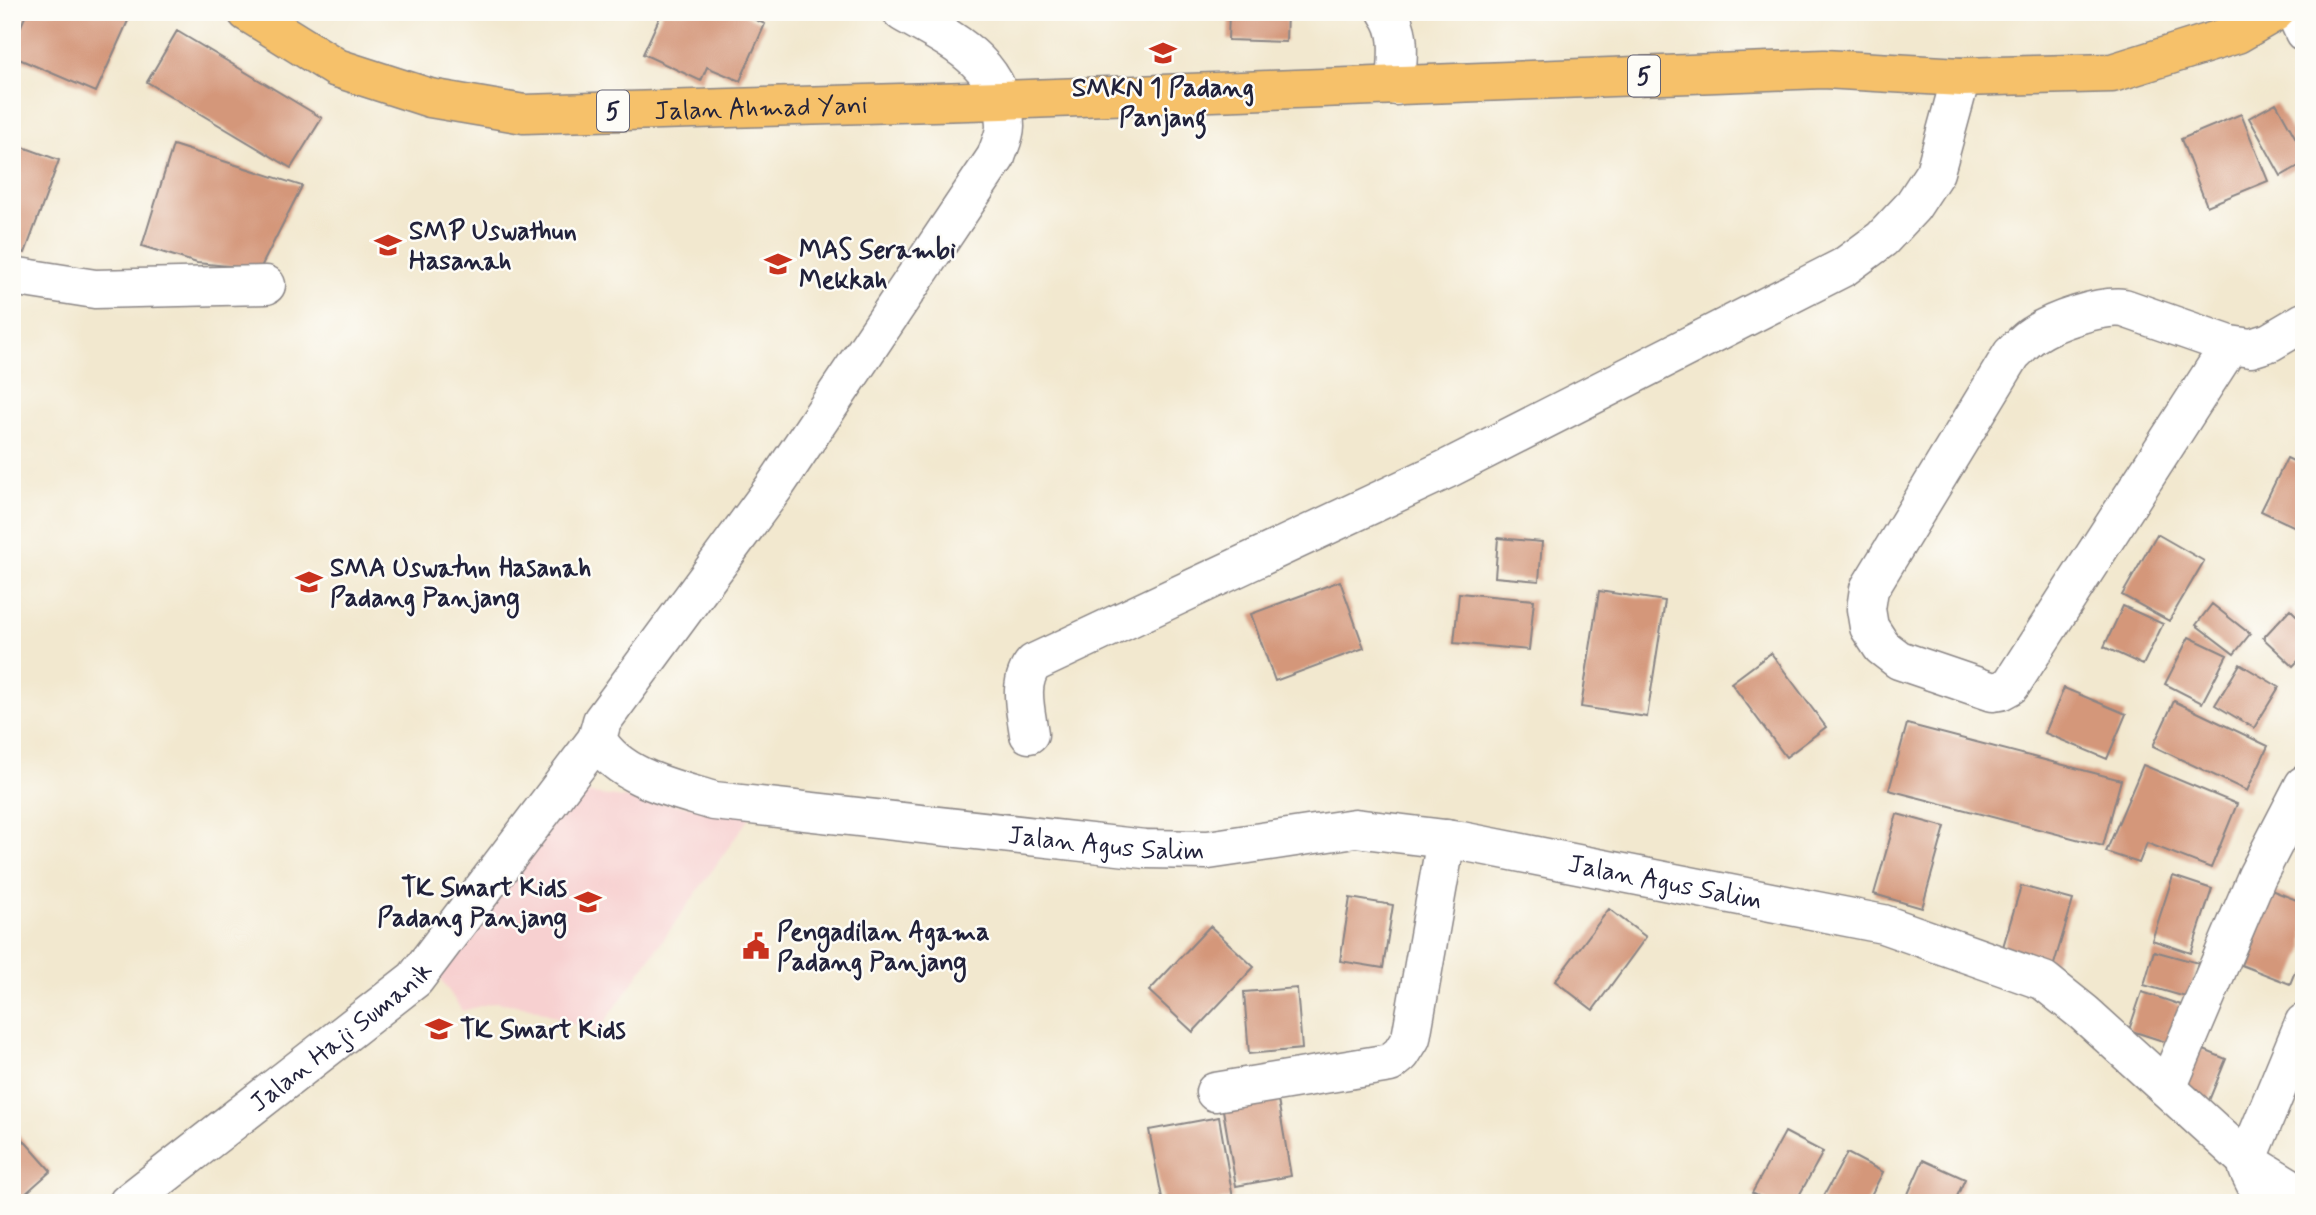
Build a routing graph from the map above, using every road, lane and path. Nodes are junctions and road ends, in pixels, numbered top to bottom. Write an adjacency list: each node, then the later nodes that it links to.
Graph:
1 (247, 12): 9 (highway, Jalan Ahmad Yani / 5)
2 (902, 12): 9 (street)
3 (1387, 12): 8 (street)
4 (2275, 12): 7 (highway, 5)
5 (2295, 12): 6 (street)
6 (2304, 32)
7 (1961, 77): 8 (highway, 5); 14 (street)
8 (1396, 86): 9 (highway, 5)
9 (1002, 100): 15 (street)
10 (12, 276): 11 (street)
11 (266, 285)
12 (2304, 322): 13 (street)
13 (2230, 345): 13 (street)
14 (1029, 734)
15 (597, 739): 17 (street, Jalan Agus Salim); 23 (street, Jalan Haji Sumanik)
16 (2304, 785): 19 (street)
17 (1446, 839): 19 (street, Jalan Agus Salim); 20 (street)
18 (2304, 1023): 21 (street)
19 (2167, 1088): 21 (street, Jalan Agus Salim)
20 (1215, 1092)
21 (2247, 1161): 22 (street, Jalan Agus Salim); 24 (street)
22 (2304, 1196)
23 (128, 1203)
24 (2266, 1203)

